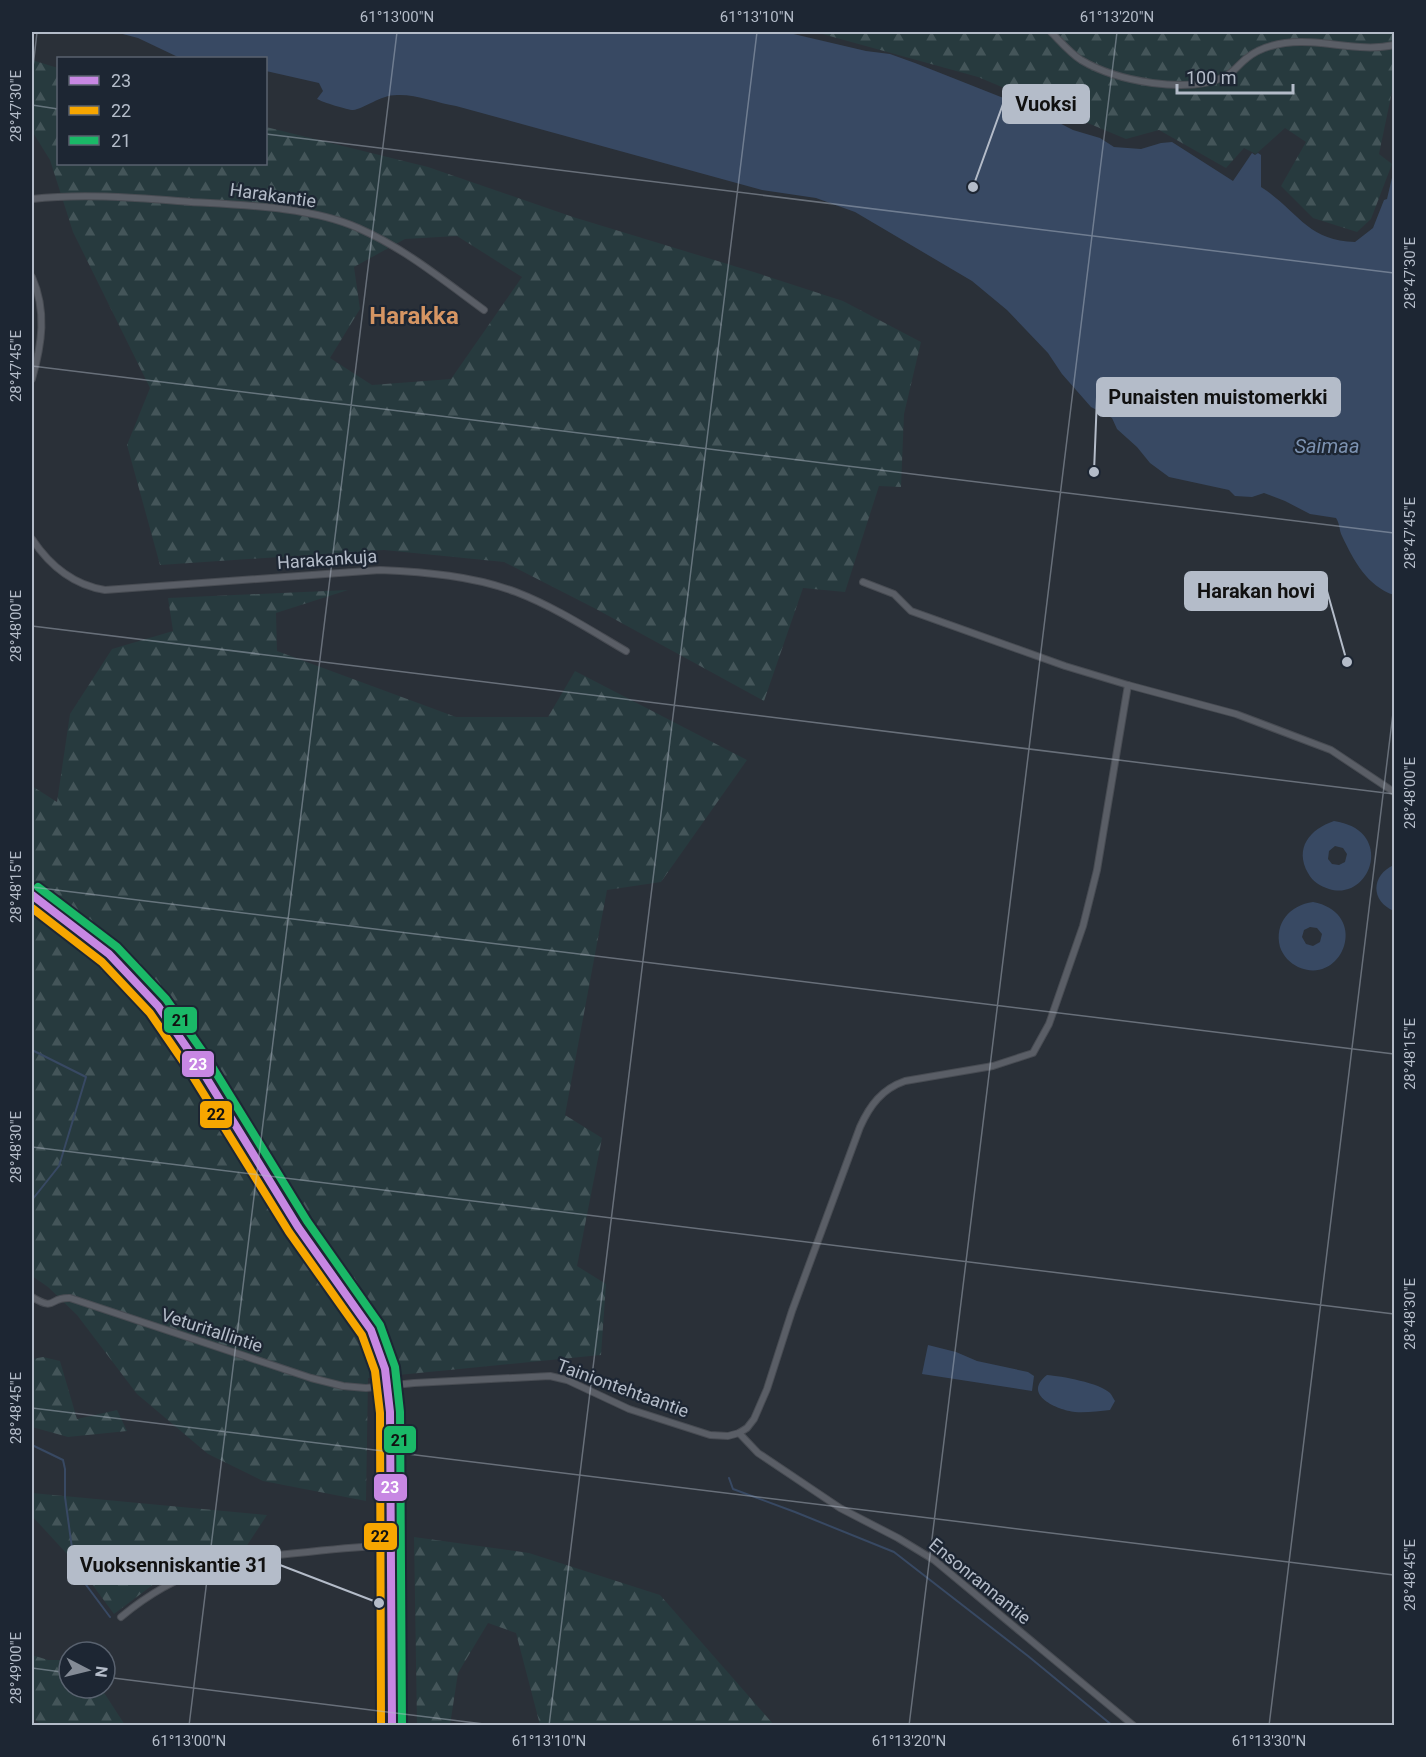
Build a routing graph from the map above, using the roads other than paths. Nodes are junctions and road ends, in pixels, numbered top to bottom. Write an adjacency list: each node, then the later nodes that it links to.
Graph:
1 (1051, 32): 2 (street)
2 (1395, 45)
3 (32, 199): 5 (street, Harakantie)
4 (32, 277): 6 (street)
5 (484, 309)
6 (32, 379)
7 (32, 539): 9 (street, Harakankuja)
8 (863, 582): 10 (street)
9 (626, 651)
10 (1128, 685): 11 (street); 15 (street)
11 (1395, 792)
12 (32, 895): 14 (street)
13 (32, 1297): 14 (street, Veturitallintie)
14 (388, 1386): 15 (street, Tainiontehtaantie); 16 (street)
15 (739, 1434): 19 (street, Ensonrannantie)
16 (390, 1545): 17 (street); 18 (street)
17 (122, 1617)
18 (392, 1725)
19 (1134, 1725)

